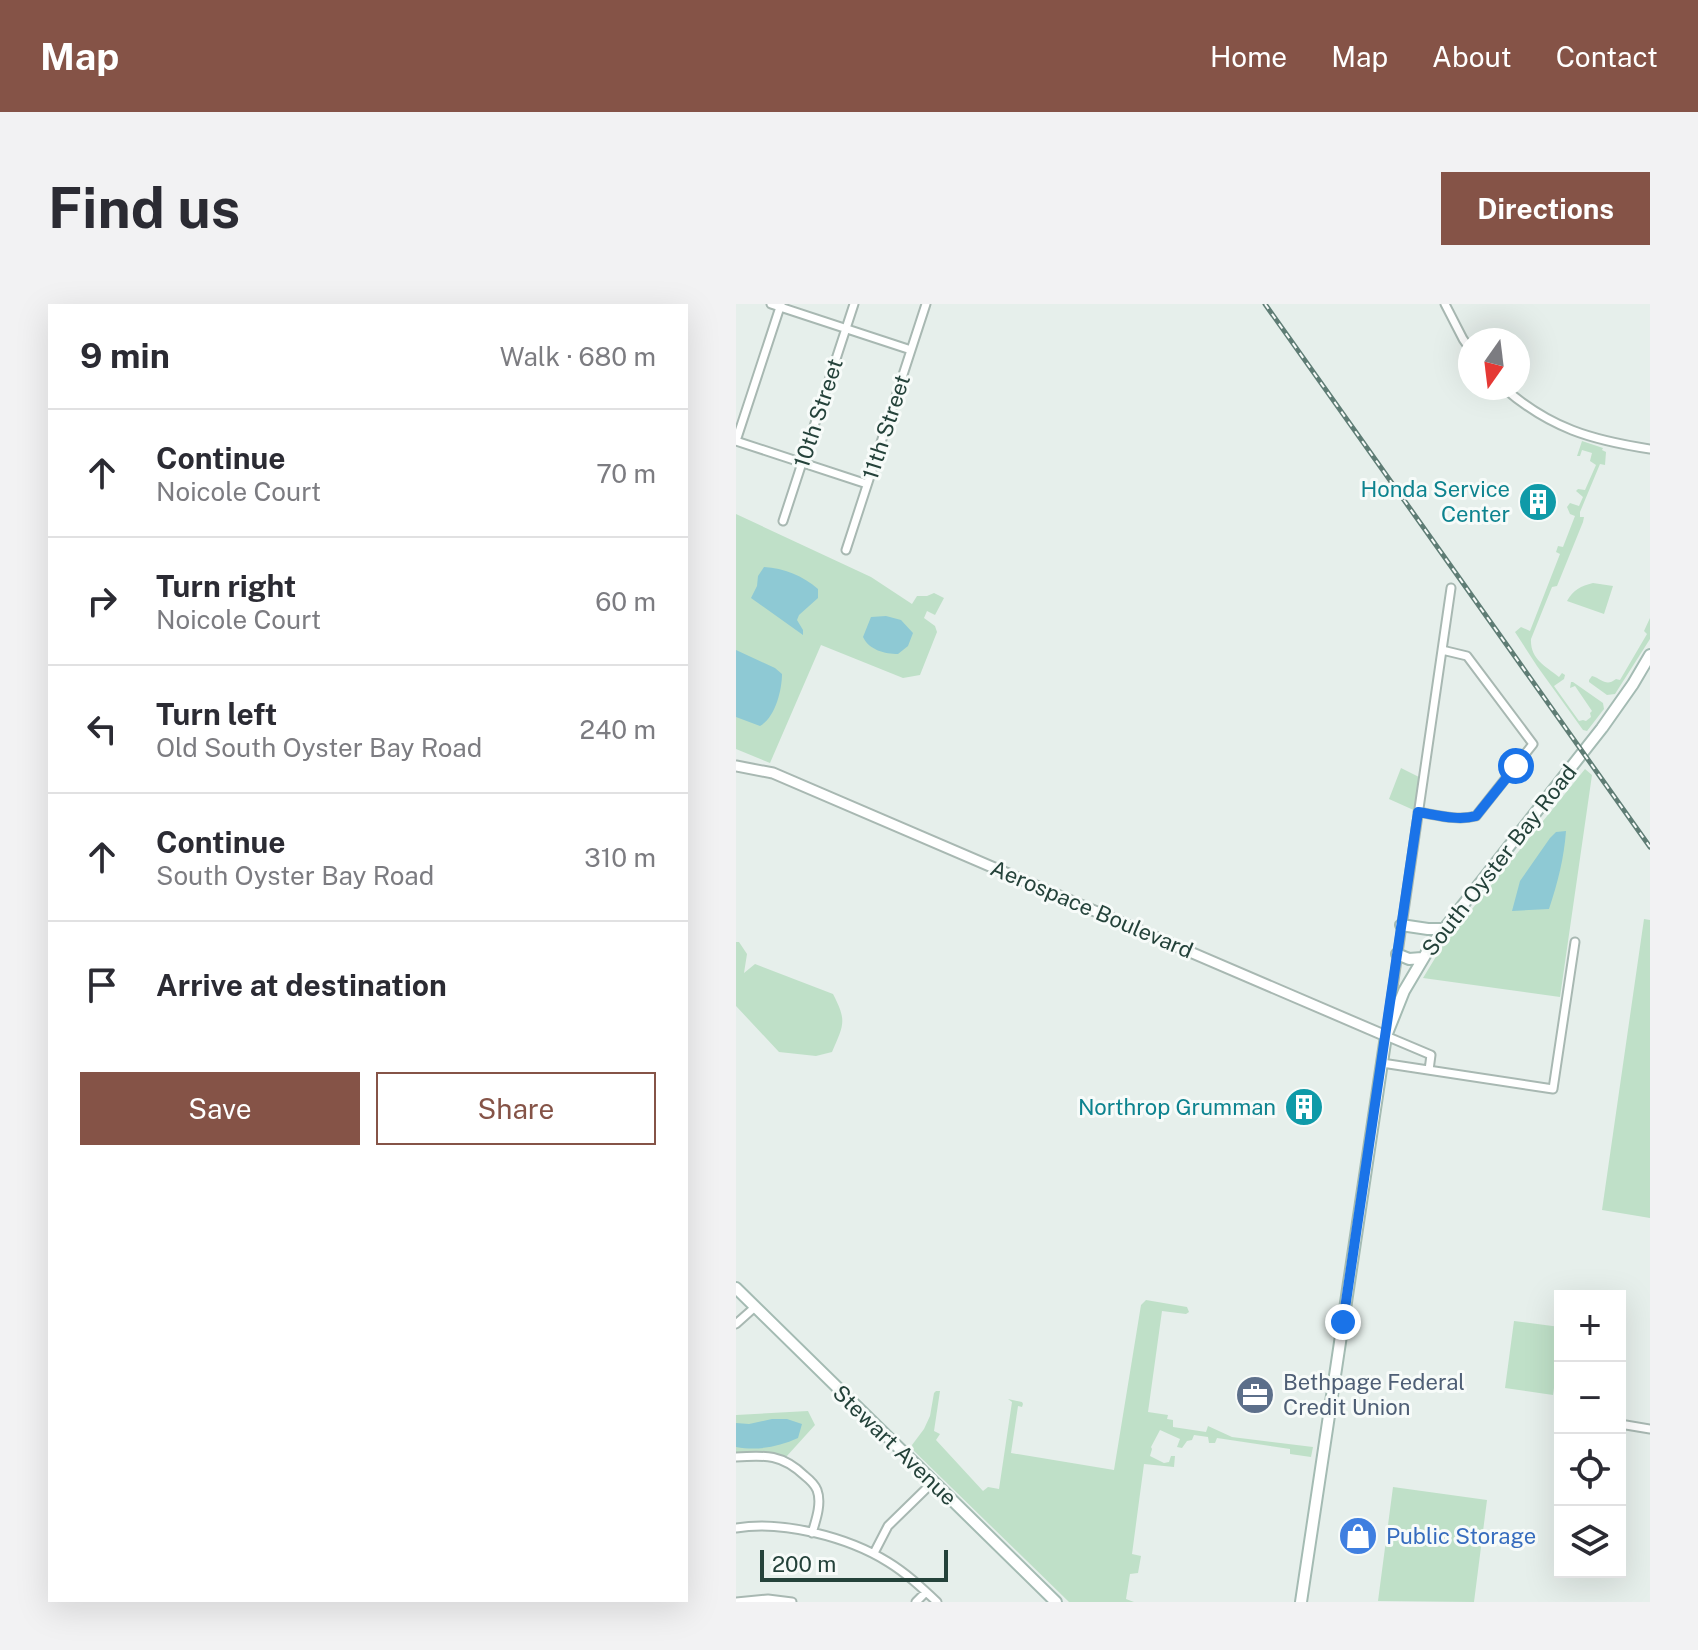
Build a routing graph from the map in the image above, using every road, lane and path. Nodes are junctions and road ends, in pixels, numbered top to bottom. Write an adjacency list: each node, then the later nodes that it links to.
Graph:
1 (771, 304): 5 (street)
2 (854, 304): 6 (street, 10th Street)
3 (926, 304): 8 (street, 11th Street)
4 (1445, 304): 7 (street)
5 (780, 306): 6 (street); 10 (street)
6 (846, 329): 8 (street); 12 (street, 10th Street)
7 (1458, 329)
8 (911, 350): 13 (street, 11th Street)
9 (1521, 400): 11 (street)
10 (736, 441): 12 (street)
11 (1650, 449)
12 (802, 463): 13 (street); 14 (street, 10th Street)
13 (867, 484): 15 (street, 11th Street)
14 (783, 521)
15 (846, 550)
16 (1451, 588): 17 (street)
17 (1442, 650): 20 (street); 20 (street)
18 (1650, 655): 22 (main road, South Oyster Bay Road)
19 (736, 766): 26 (street, Aerospace Boulevard)
20 (1418, 812): 21 (street)
21 (1401, 925): 22 (main road); 24 (street)
22 (1443, 929): 25 (main road, South Oyster Bay Road)
23 (1575, 942): 28 (street)
24 (1397, 954): 25 (main road); 26 (street)
25 (1422, 958): 26 (main road, South Oyster Bay Road)
26 (1386, 1036): 27 (main road, South Oyster Bay Road); 28 (street, Aerospace Boulevard)
27 (1382, 1063): 28 (street); 45 (main road, South Oyster Bay Road)
28 (1429, 1070)
29 (736, 1288): 30 (main road, Stewart Avenue)
30 (755, 1307): 31 (street); 35 (main road, Stewart Avenue)
31 (736, 1324)
32 (1626, 1425): 33 (street)
33 (1650, 1429)
34 (736, 1457): 37 (street)
35 (933, 1482): 38 (street); 44 (main road, Stewart Avenue)
36 (736, 1528): 37 (street)
37 (812, 1533): 38 (street)
38 (874, 1553): 39 (street)
39 (926, 1592): 42 (street); 43 (street)
40 (736, 1602): 41 (street)
41 (792, 1602)
42 (916, 1602)
43 (937, 1602)
44 (1056, 1602)
45 (1301, 1602)

